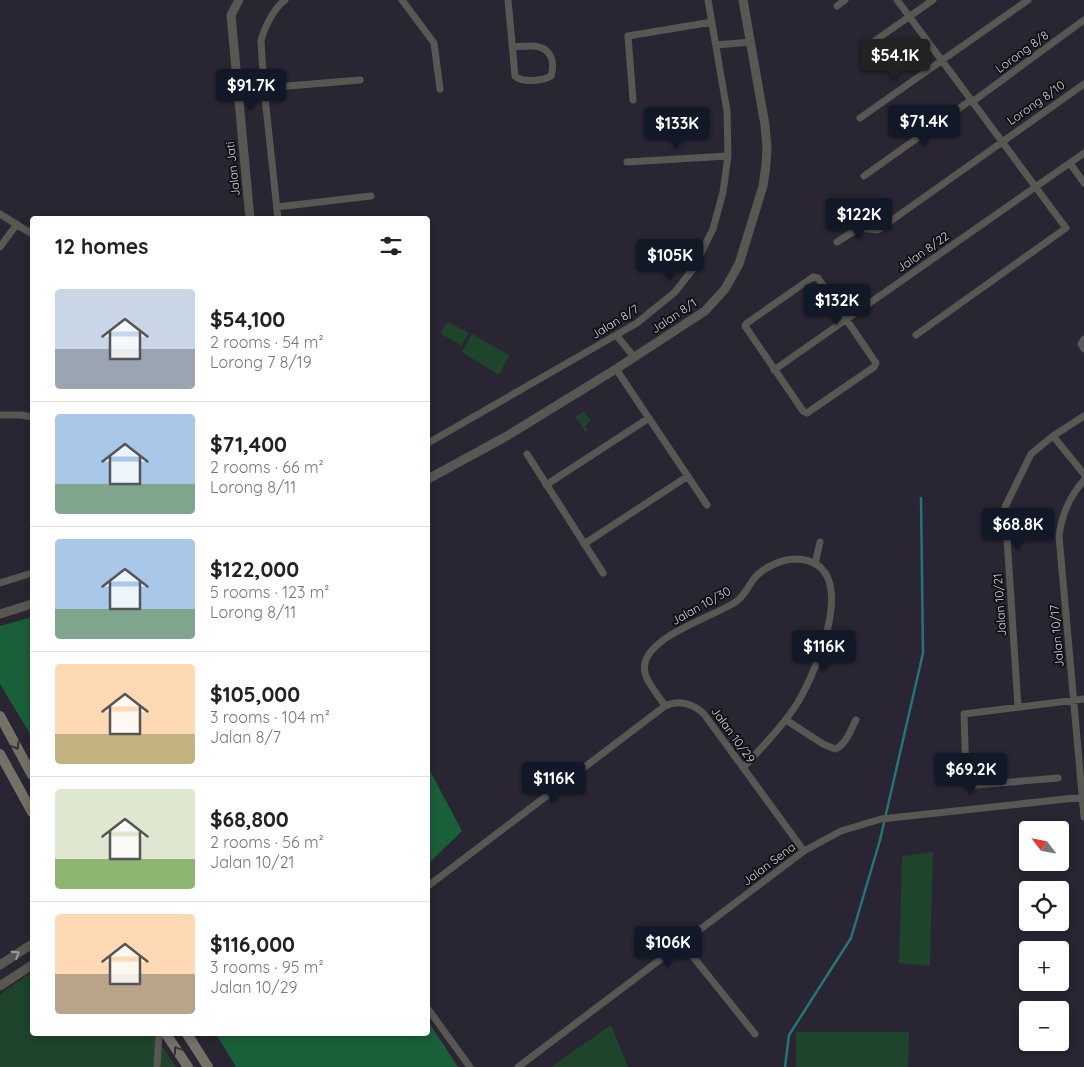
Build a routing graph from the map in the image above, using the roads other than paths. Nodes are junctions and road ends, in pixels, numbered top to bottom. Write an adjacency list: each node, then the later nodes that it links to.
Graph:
1 (239, 0): 38 (street, Jalan Jati)
2 (285, 0): 22 (street)
3 (402, 0): 23 (street)
4 (508, 0): 17 (street)
5 (708, 0): 14 (street, Jalan 8/7)
6 (743, 0): 15 (street, Jalan 8/1)
7 (846, 0): 11 (street)
8 (897, 0): 12 (street)
9 (933, 0): 12 (street)
10 (1028, 0): 19 (street)
11 (837, 6)
12 (910, 17): 18 (street); 19 (street)
13 (1084, 20): 25 (street, Lorong 8/8)
14 (712, 22): 16 (street, Jalan 8/7); 24 (street)
15 (751, 42): 16 (street); 49 (street, Jalan 8/1)
16 (716, 44): 29 (street, Jalan 8/7)
17 (514, 46): 17 (street)
18 (866, 47)
19 (942, 61): 25 (street); 26 (street)
20 (360, 80): 22 (street)
21 (1084, 84): 27 (street, Lorong 8/10)
22 (264, 88): 36 (street)
23 (440, 89)
24 (633, 100)
25 (972, 101): 27 (street); 32 (street, Lorong 8/8)
26 (860, 118)
27 (1002, 141): 34 (street); 42 (street, Lorong 8/10)
28 (1084, 153): 31 (street, Jalan 8/22)
29 (728, 156): 30 (street); 46 (street, Jalan 8/7)
30 (627, 162)
31 (1070, 163): 33 (street); 34 (street, Jalan 8/22)
32 (864, 176)
33 (1084, 183)
34 (1036, 187): 44 (street, Jalan 8/22); 45 (street)
35 (370, 196): 36 (street)
36 (277, 207): 39 (street)
37 (0, 214): 40 (street)
38 (250, 216)
39 (278, 216)
40 (17, 224): 41 (street); 43 (street)
41 (30, 233)
42 (837, 242)
43 (0, 247)
44 (846, 319): 51 (street, Jalan 8/22); 51 (street); 51 (street)
45 (916, 335)
46 (617, 336): 49 (street); 57 (street, Jalan 8/7)
47 (1084, 339): 48 (street)
48 (1084, 350)
49 (634, 357): 50 (street, Jalan 8/1)
50 (616, 369): 55 (street); 61 (street, Jalan 8/1)
51 (774, 370)
52 (0, 415): 54 (street)
53 (1084, 416): 56 (street, Jalan 10/21)
54 (30, 417)
55 (649, 418): 60 (street); 63 (street)
56 (1053, 436): 59 (street); 76 (street, Jalan 10/21)
57 (430, 442)
58 (527, 454): 63 (street)
59 (1084, 474)
60 (688, 476): 64 (street); 66 (street)
61 (430, 478)
62 (1084, 480): 74 (street, Jalan 10/17)
63 (546, 485): 66 (street)
64 (707, 505)
65 (820, 542): 67 (street)
66 (584, 544): 68 (street)
67 (815, 564): 75 (street, Jalan 10/30); 78 (street)
68 (603, 573)
69 (30, 574): 70 (street)
70 (0, 583)
71 (30, 605): 72 (street)
72 (0, 614)
73 (1084, 699): 74 (street)
74 (1073, 700): 76 (street); 84 (street, Jalan 10/17)
75 (665, 706): 81 (street, Jalan 10/29); 88 (street)
76 (1018, 707): 83 (street)
77 (0, 716): 82 (main road, one-way to 82)
78 (786, 720): 79 (street); 81 (street)
79 (856, 720)
80 (0, 754): 85 (main road)
81 (743, 768): 87 (street, Jalan 10/29)
82 (30, 771)
83 (1058, 778)
84 (1083, 797): 86 (street, Jalan 10/17); 87 (street, Jalan Sena)
85 (30, 808)
86 (1084, 817)
87 (804, 851): 89 (street, Jalan Sena)
88 (430, 884)
89 (682, 943): 95 (street); 103 (street, Jalan Sena)
90 (30, 945): 91 (street, one-way to 90)
91 (0, 965)
92 (30, 966): 93 (street)
93 (0, 986)
94 (430, 1011): 102 (street)
95 (755, 1034)
96 (159, 1036): 99 (street)
97 (167, 1036): 100 (main road, one-way to 97)
98 (188, 1036): 101 (main road)
99 (157, 1067)
100 (188, 1067)
101 (208, 1067)
102 (470, 1067)
103 (518, 1067)

